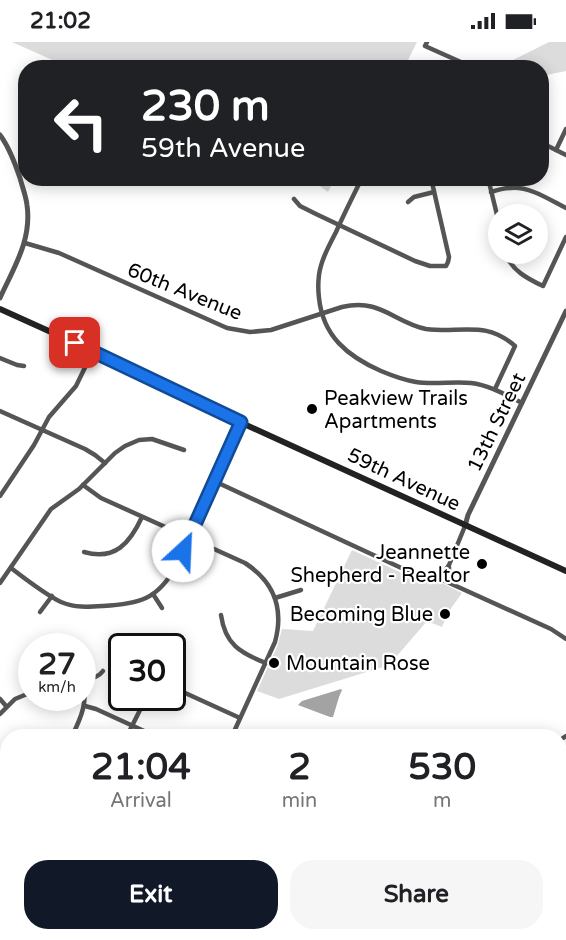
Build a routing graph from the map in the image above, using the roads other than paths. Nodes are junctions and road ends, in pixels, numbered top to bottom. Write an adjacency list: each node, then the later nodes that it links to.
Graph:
1 (426, 44): 2 (street)
2 (457, 60)
3 (566, 129): 6 (street)
4 (0, 135): 8 (street)
5 (549, 146): 6 (street)
6 (556, 150): 7 (street)
7 (566, 155)
8 (18, 173)
9 (22, 186): 21 (street)
10 (358, 186): 19 (street)
11 (433, 186): 13 (street)
12 (490, 186): 14 (street)
13 (434, 192): 16 (street); 19 (street)
14 (491, 192): 17 (street); 18 (street)
15 (294, 199): 19 (street)
16 (408, 202)
17 (494, 204)
18 (566, 208)
19 (339, 225): 26 (street)
20 (566, 237): 22 (street)
21 (25, 243): 23 (street); 26 (street, 60th Avenue)
22 (512, 264)
23 (0, 298)
24 (0, 309): 27 (main road, 59th Avenue)
25 (566, 311): 31 (street, 13th Street)
26 (322, 314): 30 (street); 30 (street, 60th Avenue)
27 (93, 351): 33 (main road, 59th Avenue); 34 (street)
28 (0, 358): 29 (street)
29 (24, 366)
30 (495, 389): 31 (street)
31 (522, 403): 41 (street, 13th Street)
32 (0, 411): 34 (street)
33 (241, 422): 37 (street); 41 (main road, 59th Avenue)
34 (42, 430): 36 (street); 39 (street)
35 (184, 450): 36 (street)
36 (105, 463): 38 (street)
37 (214, 481): 42 (street); 47 (street)
38 (83, 485): 40 (street); 45 (street)
39 (0, 496)
40 (142, 517): 42 (street); 43 (street)
41 (465, 526): 44 (street, 13th Street); 46 (main road, 59th Avenue)
42 (189, 537): 51 (street); 53 (street)
43 (84, 552)
44 (449, 564): 47 (street, 13th Street); 50 (street)
45 (10, 568): 48 (street); 52 (street)
46 (566, 571)
47 (439, 579): 50 (street)
48 (0, 583)
49 (301, 590): 53 (street)
50 (467, 591): 57 (street)
51 (153, 594): 52 (street); 54 (street)
52 (52, 596): 55 (street)
53 (275, 598): 58 (street)
54 (162, 608)
55 (40, 612)
56 (221, 615): 58 (street)
57 (566, 639)
58 (266, 663): 69 (street)
59 (103, 671): 60 (street)
60 (96, 677)
61 (186, 693): 69 (street)
62 (18, 698): 64 (street)
63 (0, 699): 64 (street)
64 (6, 706): 68 (street)
65 (96, 709): 70 (street)
66 (83, 711): 71 (street)
67 (140, 711): 70 (street)
68 (0, 714)
69 (240, 717): 74 (street)
70 (132, 726): 72 (street); 73 (street)
71 (75, 729)
72 (131, 729)
73 (139, 729)
74 (235, 729)

